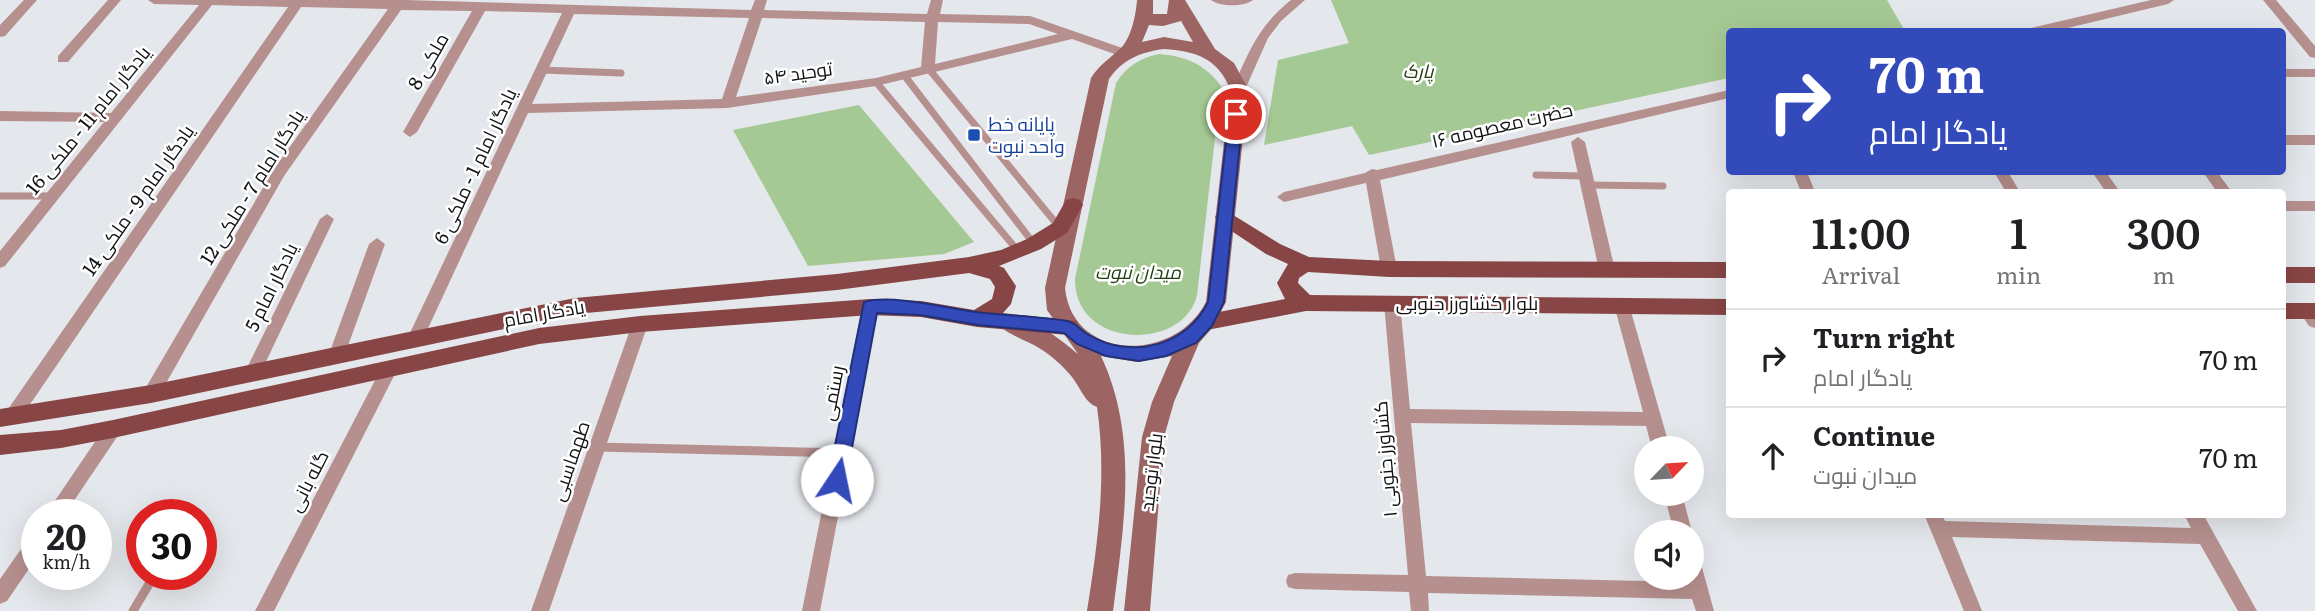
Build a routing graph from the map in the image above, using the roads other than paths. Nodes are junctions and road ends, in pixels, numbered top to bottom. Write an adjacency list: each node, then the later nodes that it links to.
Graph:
1 (30, 0): 24 (street)
2 (115, 0): 29 (street)
3 (154, 0): 13 (street)
4 (761, 0): 19 (street)
5 (937, 0): 21 (street)
6 (1217, 0): 7 (street)
7 (1247, 0)
8 (1299, 0): 37 (street)
9 (2168, 0): 20 (street)
10 (2269, 0): 28 (street)
11 (1177, 1): 16 (main road); 26 (main road)
12 (294, 2): 13 (street); 14 (street); 88 (street, یادگار امام 9 - ملکی 14)
13 (208, 3): 42 (street, یادگار امام 11 - ملکی 16)
14 (349, 3): 15 (street)
15 (398, 4): 17 (street); 86 (street, یادگار امام 7 - ملکی 12)
16 (1144, 8): 27 (main road)
17 (480, 9): 18 (street); 43 (street, ملکی 8)
18 (569, 11): 19 (street); 31 (street, یادگار امام 1 - ملکی 6)
19 (757, 14): 21 (street); 39 (street)
20 (2096, 18): 22 (street); 23 (street)
21 (932, 19): 25 (street); 30 (street)
22 (2050, 28)
23 (2103, 28)
24 (0, 33)
25 (1073, 35): 27 (street); 30 (street, توحید ۵۴)
26 (1207, 50): 27 (main road); 37 (main road)
27 (1126, 52): 54 (main road)
28 (2315, 54)
29 (63, 59)
30 (928, 68): 35 (street, توحید ۵۴); 59 (lane)
31 (541, 70): 32 (lane); 40 (street, یادگار امام 1 - ملکی 6)
32 (621, 73)
33 (2286, 73): 34 (street)
34 (2315, 73)
35 (904, 75): 36 (street, توحید ۵۴); 61 (lane)
36 (876, 82): 39 (street, توحید ۵۴); 61 (lane)
37 (1239, 89): 57 (main road)
38 (1726, 95): 47 (street, حضرت معصومه ۱۶)
39 (727, 103): 40 (street, توحید ۵۴)
40 (522, 109): 82 (street, یادگار امام 1 - ملکی 6)
41 (0, 116): 42 (street)
42 (114, 118): 51 (street, یادگار امام 11 - ملکی 16)
43 (410, 132)
44 (2286, 140): 45 (street)
45 (2315, 140)
46 (1578, 142): 49 (street)
47 (1372, 174): 53 (street, حضرت معصومه ۱۶); 65 (street)
48 (1536, 175): 49 (lane)
49 (1587, 181): 50 (lane); 66 (street)
50 (1663, 186)
51 (51, 195): 52 (lane); 62 (street, یادگار امام 11 - ملکی 16)
52 (0, 196)
53 (1284, 197)
54 (1073, 205): 59 (main road, یادگار امام); 81 (main road)
55 (2286, 206): 56 (street)
56 (2315, 206)
57 (1225, 217): 63 (main road, بلوار کشاورز جنوبی); 80 (main road)
58 (327, 219): 85 (street, یادگار امام 5)
59 (1060, 228): 61 (main road, یادگار امام)
60 (377, 244): 83 (street)
61 (1026, 247): 64 (main road, یادگار امام)
62 (0, 262)
63 (1306, 264): 65 (main road, بلوار کشاورز جنوبی); 70 (main road)
64 (969, 265): 77 (main road); 82 (main road, یادگار امام)
65 (1390, 268): 66 (main road, بلوار کشاورز جنوبی)
66 (1607, 270): 67 (main road, بلوار کشاورز جنوبی)
67 (1726, 270)
68 (2286, 274): 69 (main road)
69 (2315, 275)
70 (1306, 303): 71 (main road, بلوار کشاورز جنوبی); 80 (main road, بلوار کشاورز جنوبی)
71 (1392, 303): 72 (main road, بلوار کشاورز جنوبی); 87 (street, کشاورز جنوبی ۱)
72 (1622, 304): 74 (main road, بلوار کشاورز جنوبی); 89 (street)
73 (870, 307): 77 (main road, یادگار امام); 79 (main road, یادگار امام); 94 (street, رستمی)
74 (1726, 307)
75 (2286, 312): 76 (main road)
76 (2312, 315)
77 (978, 319): 78 (main road, یادگار امام)
78 (1006, 321): 81 (main road, یادگار امام); 95 (main road)
79 (640, 324): 84 (main road, یادگار امام); 93 (street, طهماسبی)
80 (1198, 330): 81 (main road); 111 (main road, بلوار توحید)
81 (1075, 333): 95 (main road, بلوار توحید)
82 (416, 337): 83 (main road, یادگار امام)
83 (337, 354): 85 (main road, یادگار امام)
84 (389, 370): 90 (main road, یادگار امام); 107 (street, گله بانی)
85 (253, 372): 86 (main road, یادگار امام)
86 (151, 394): 88 (main road, یادگار امام)
87 (1402, 416): 89 (street); 102 (street, کشاورز جنوبی ۱)
88 (6, 417)
89 (1653, 419): 91 (street)
90 (113, 429): 92 (main road, یادگار امام); 96 (street)
91 (1658, 436)
92 (0, 445)
93 (597, 447): 94 (lane); 108 (street, طهماسبی)
94 (842, 453): 109 (street, رستمی)
95 (1114, 459): 110 (main road, بلوار توحید)
96 (65, 499)
97 (2195, 518): 99 (street)
98 (1936, 522): 99 (street); 114 (street)
99 (2205, 536): 115 (street)
100 (21, 564): 105 (street)
101 (1295, 581): 102 (street)
102 (1418, 583): 104 (street); 112 (street, کشاورز جنوبی ۱)
103 (145, 590): 106 (lane)
104 (1699, 591): 113 (street)
105 (0, 595)
106 (133, 611)
107 (264, 611)
108 (540, 611)
109 (811, 611)
110 (1100, 611)
111 (1137, 611)
112 (1420, 611)
113 (1705, 611)
114 (1973, 611)
115 (2248, 611)

